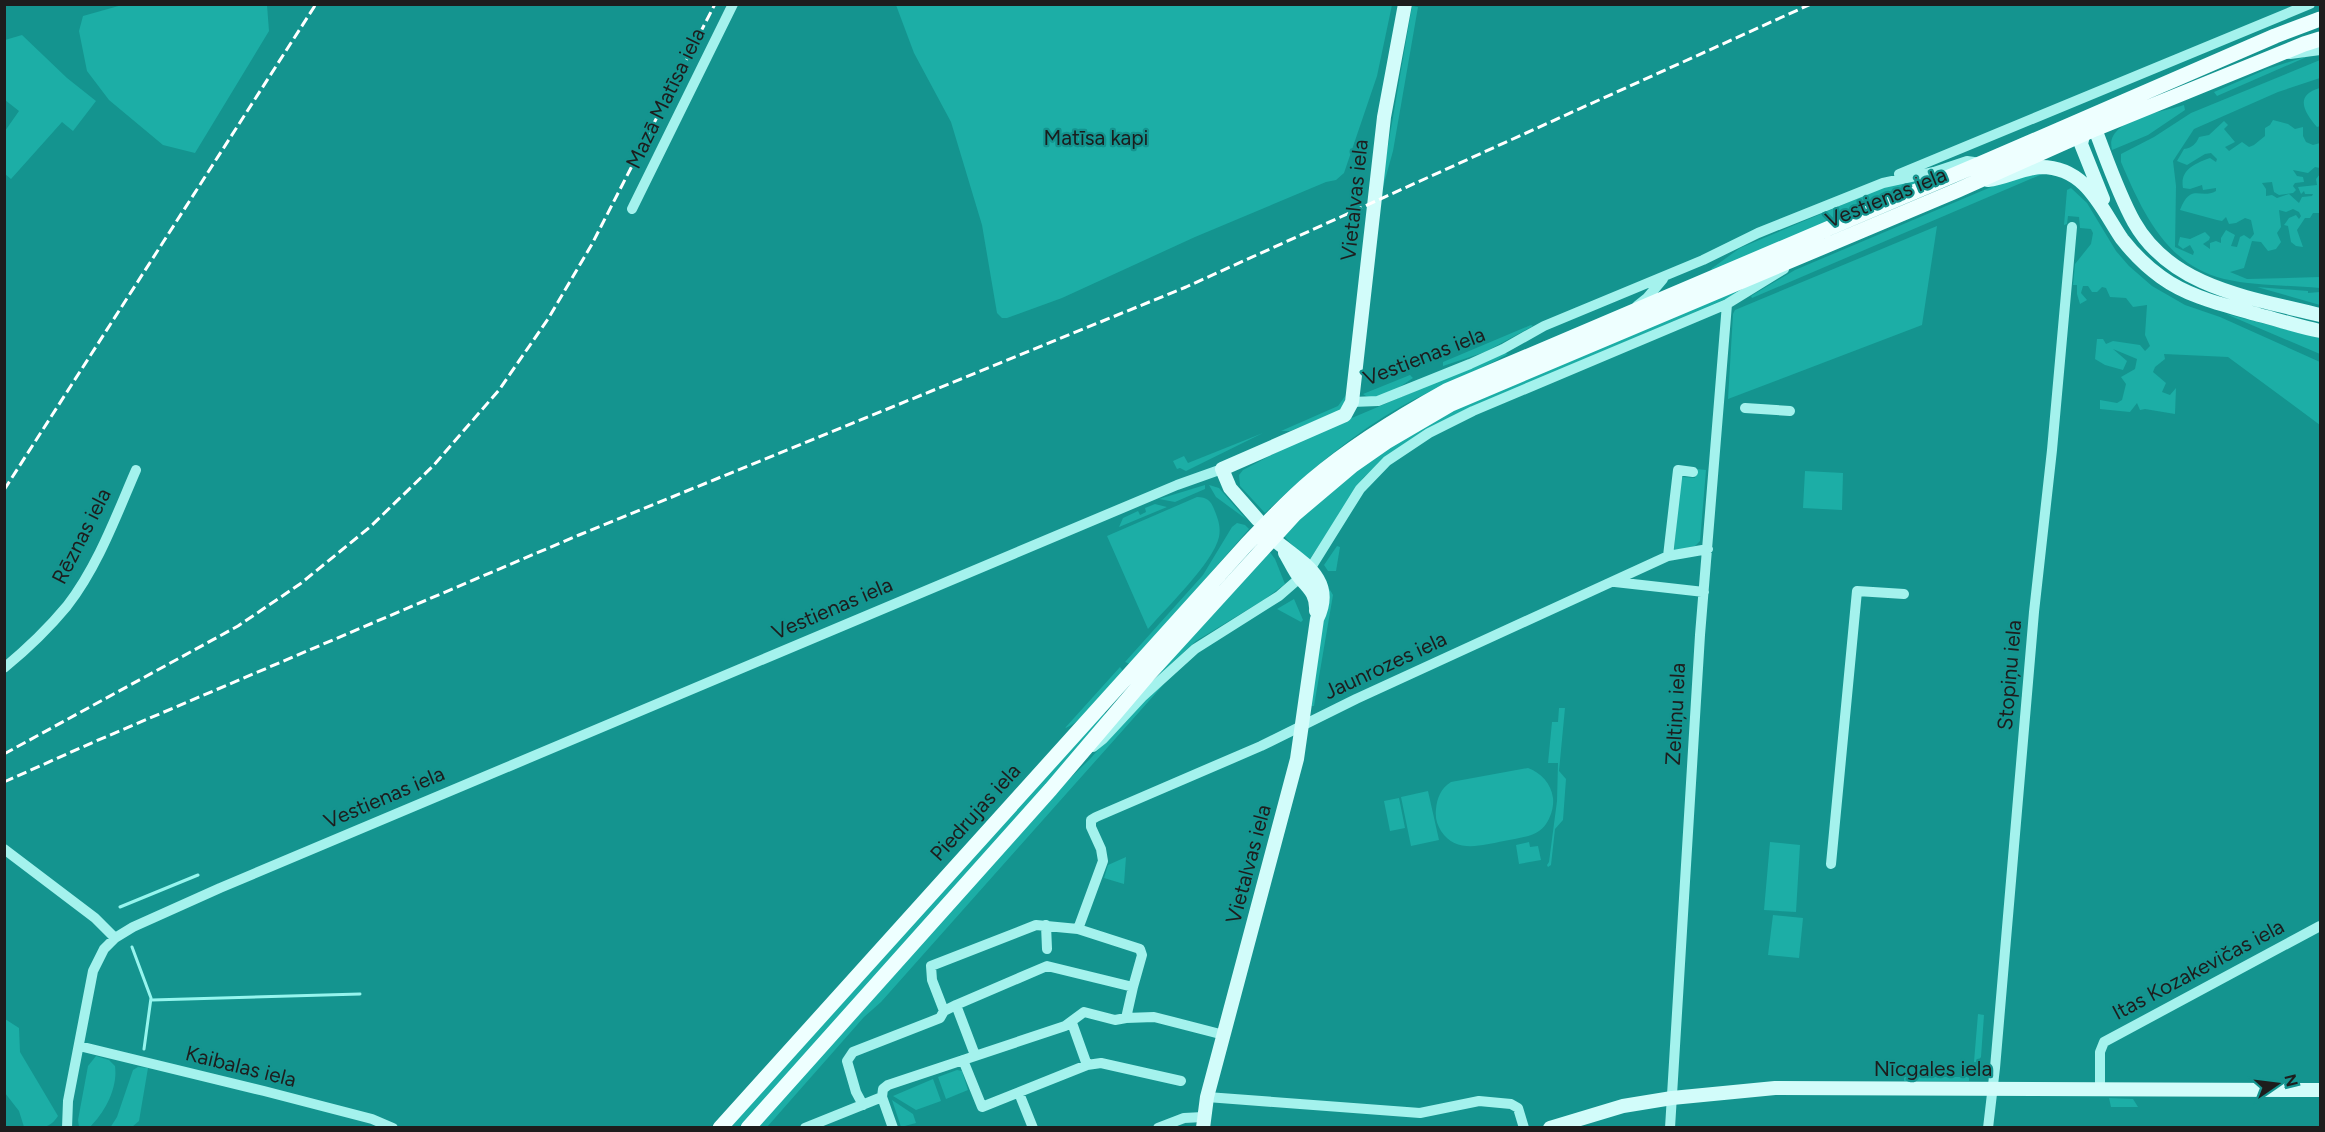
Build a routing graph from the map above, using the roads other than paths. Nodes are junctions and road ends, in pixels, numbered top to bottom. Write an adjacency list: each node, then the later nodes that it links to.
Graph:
1 (733, 4): 12 (street, Mazā Matīsa iela)
2 (1405, 4): 21 (street, Vietalvas iela)
3 (2310, 4): 11 (street, Vestienas iela)
4 (2320, 19): 8 (main road, Vestienas iela)
5 (2320, 39): 7 (main road, Vestienas iela)
6 (2320, 50): 7 (street, Vestienas iela)
7 (2277, 56): 8 (main road, Vestienas iela)
8 (2085, 127): 9 (main road, Vestienas iela); 10 (main road, Vestienas iela); 13 (street); 19 (street)
9 (1982, 163): 11 (street, Vestienas iela); 18 (main road, Vestienas iela)
10 (1980, 181): 13 (street); 15 (main road, Vestienas iela)
11 (1883, 183): 16 (street, Vestienas iela)
12 (632, 209)
13 (2108, 215): 20 (street)
14 (2072, 227): 55 (street, Stopiņu iela)
15 (1817, 248): 17 (street); 27 (main road, Vestienas iela)
16 (1668, 274): 18 (street, Vestienas iela); 21 (street, Vestienas iela)
17 (1727, 304): 28 (street, Zeltiņu iela); 30 (street)
18 (1629, 312): 27 (main road, Vestienas iela)
19 (2320, 315)
20 (2320, 331)
21 (1352, 402): 24 (street, Vestienas iela)
22 (1745, 408): 23 (street)
23 (1790, 411)
24 (1222, 469): 27 (street); 42 (street, Vestienas iela)
25 (136, 470): 34 (street, Rēznas iela)
26 (1693, 472): 29 (street)
27 (1265, 528): 36 (main road, Piedrujas iela); 66 (main road, Piedrujas iela)
28 (1707, 549): 29 (street, Jaunrozes iela); 32 (street, Zeltiņu iela)
29 (1668, 556): 31 (street, Jaunrozes iela)
30 (1305, 573): 35 (street, Vietalvas iela); 36 (street)
31 (1615, 582): 32 (street); 35 (street, Jaunrozes iela)
32 (1704, 592): 61 (street, Zeltiņu iela)
33 (1904, 594): 38 (street)
34 (4, 668)
35 (1302, 725): 41 (street, Jaunrozes iela); 49 (street, Vietalvas iela)
36 (1072, 764): 67 (main road, Piedrujas iela)
37 (4, 849): 42 (street)
38 (1831, 864)
39 (1046, 925): 41 (street); 43 (street); 46 (street)
40 (2320, 926): 56 (street, Itas Kozakevičas iela)
41 (1078, 929): 44 (street)
42 (115, 938): 50 (street, Vestienas iela)
43 (1047, 958): 44 (street); 45 (street)
44 (1133, 987): 47 (street)
45 (956, 1005): 46 (street); 51 (street)
46 (944, 1011): 62 (street)
47 (1126, 1018): 48 (street); 49 (street)
48 (1072, 1023): 51 (street); 53 (street)
49 (1224, 1035): 60 (street, Vietalvas iela)
50 (79, 1046): 64 (street, Vestienas iela); 65 (street, Kaibalas iela)
51 (975, 1055): 52 (street)
52 (963, 1060): 58 (street); 59 (street)
53 (1087, 1065): 54 (street); 58 (street)
54 (1181, 1081)
55 (1993, 1089): 56 (street, Nīcgales iela); 61 (street, Nīcgales iela); 75 (street, Stopiņu iela)
56 (2100, 1089): 57 (street, Nīcgales iela)
57 (2320, 1090)
58 (1019, 1094): 70 (street)
59 (882, 1096): 62 (street); 69 (street)
60 (1207, 1097): 63 (street, Vietalvas iela); 72 (street)
61 (1672, 1098): 73 (street, Nīcgales iela); 74 (street, Zeltiņu iela)
62 (863, 1105): 68 (street)
63 (1203, 1122): 71 (street)
64 (67, 1128)
65 (393, 1128)
66 (720, 1128)
67 (748, 1128)
68 (805, 1128)
69 (893, 1128)
70 (1033, 1128)
71 (1158, 1128)
72 (1524, 1128)
73 (1550, 1128)
74 (1670, 1128)
75 (1988, 1128)

